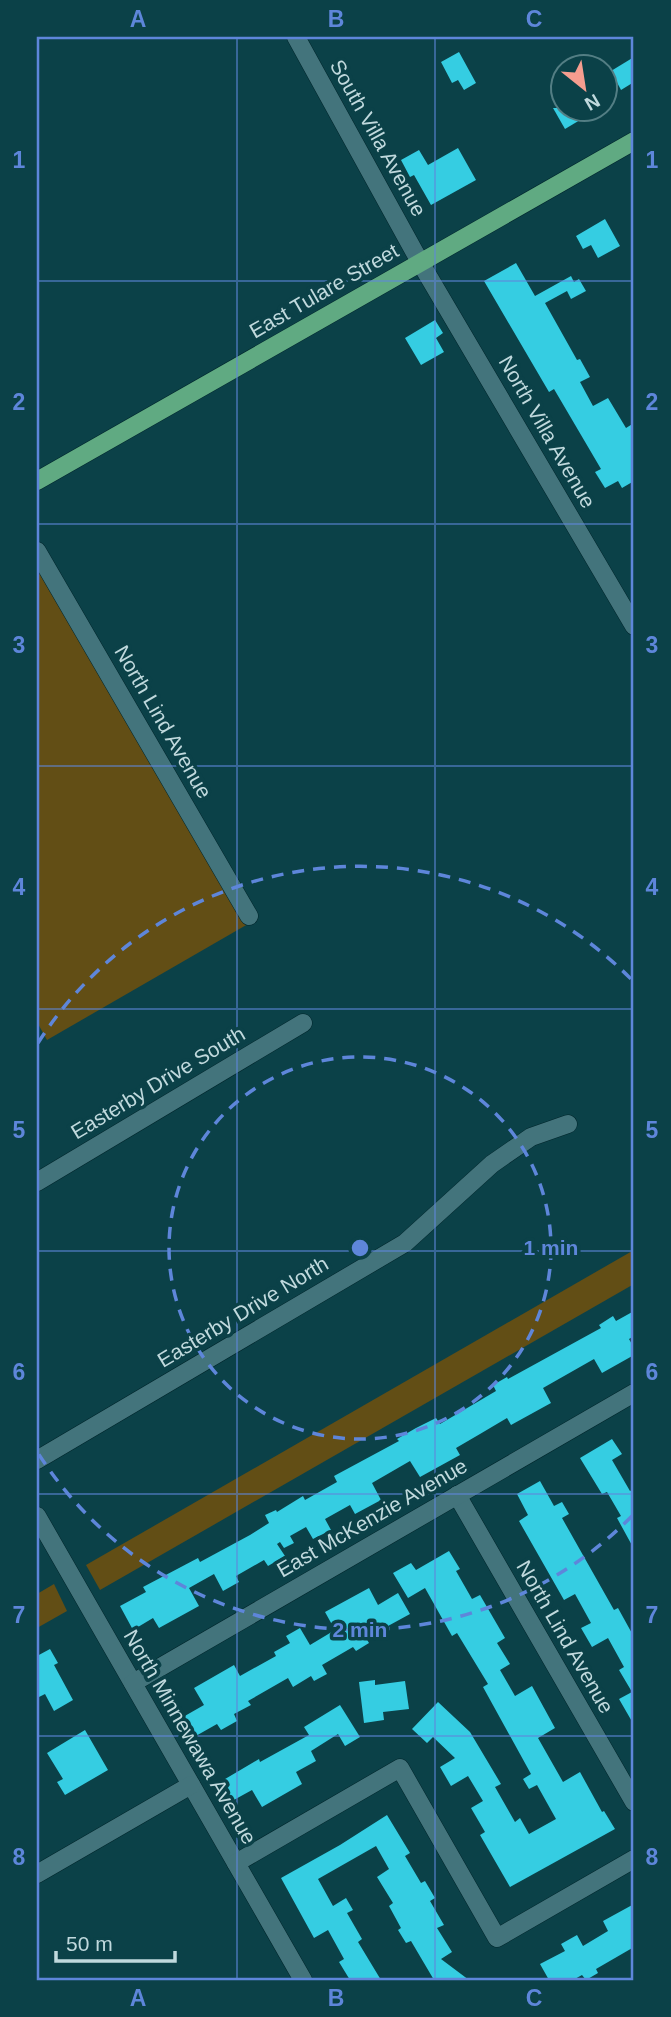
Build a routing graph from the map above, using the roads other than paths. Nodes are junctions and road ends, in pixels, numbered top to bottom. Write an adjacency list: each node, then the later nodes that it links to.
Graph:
1 (296, 37): 3 (street, South Villa Avenue)
2 (634, 141): 3 (main road, East Tulare Street)
3 (420, 262): 4 (main road, East Tulare Street); 6 (street, North Villa Avenue)
4 (37, 481)
5 (37, 551): 7 (street, North Lind Avenue)
6 (634, 626)
7 (249, 916)
8 (303, 1023): 10 (street, Easterby Drive South)
9 (568, 1124): 12 (street, Easterby Drive North)
10 (37, 1182)
11 (632, 1400): 13 (street, East McKenzie Avenue)
12 (37, 1460)
13 (457, 1495): 15 (street, East McKenzie Avenue); 17 (street, North Lind Avenue)
14 (37, 1516): 15 (street, North Minnewawa Avenue)
15 (133, 1683): 16 (street, North Minnewawa Avenue)
16 (191, 1785): 19 (street, North Minnewawa Avenue); 20 (street)
17 (634, 1802)
18 (634, 1859): 19 (street)
19 (236, 1863): 21 (street, North Minnewawa Avenue)
20 (37, 1874)
21 (303, 1980)

